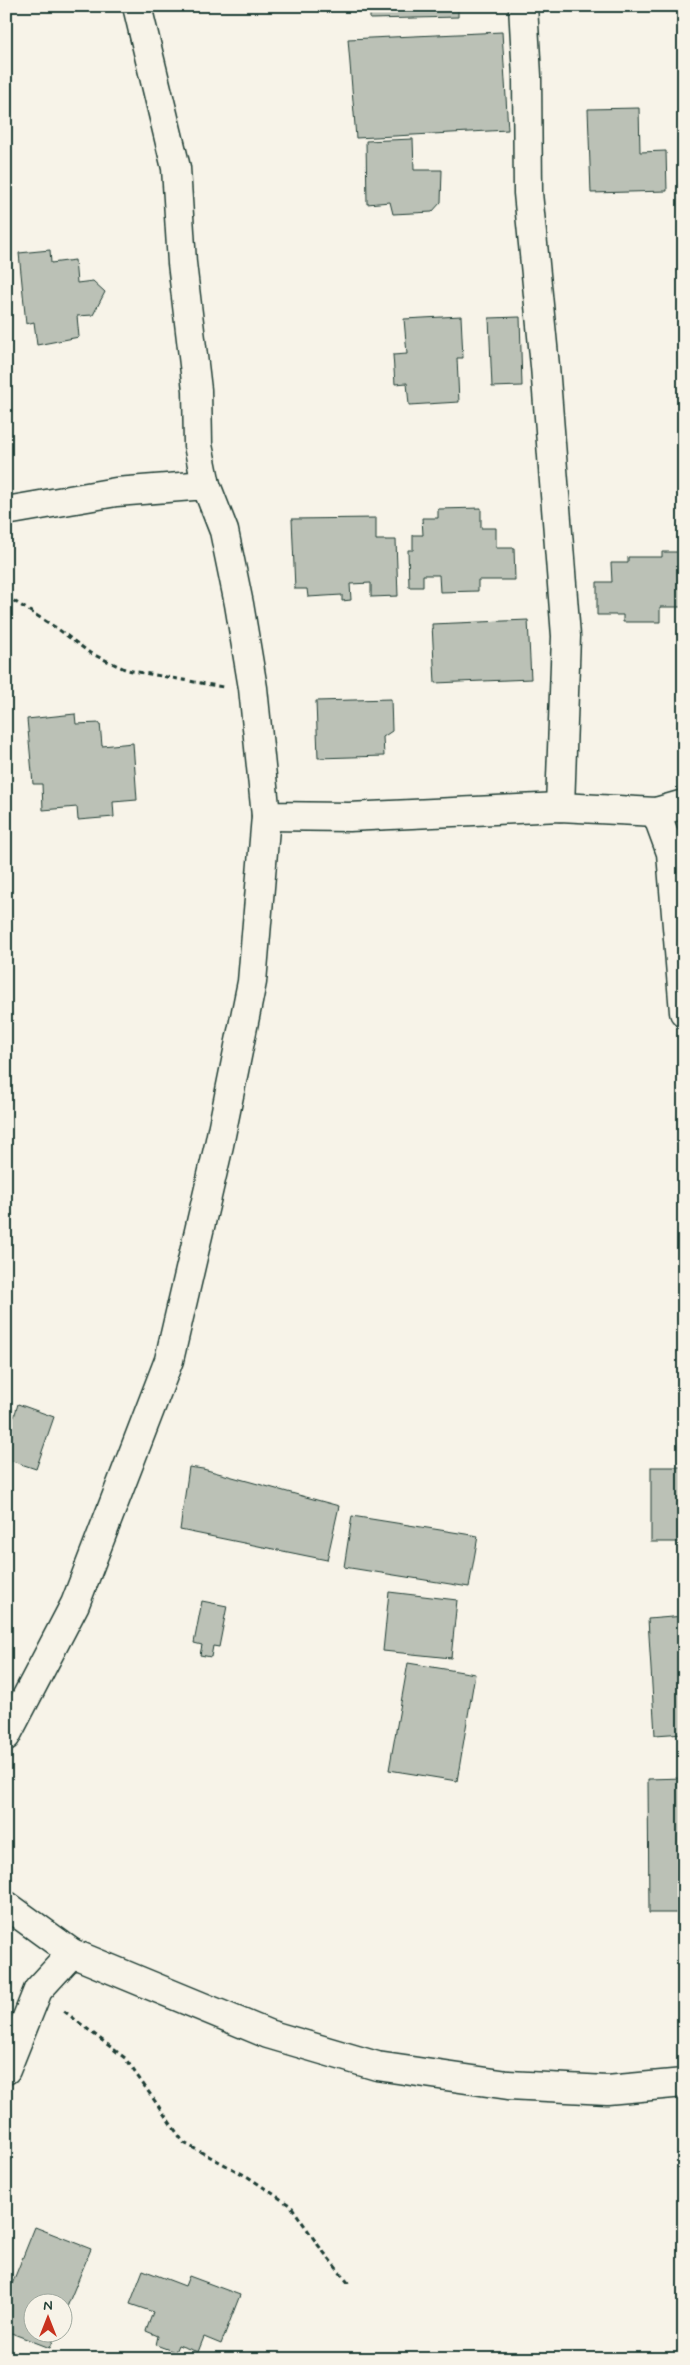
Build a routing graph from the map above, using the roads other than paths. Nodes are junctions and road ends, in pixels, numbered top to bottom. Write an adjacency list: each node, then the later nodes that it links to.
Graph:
1 (137, 6): 3 (street)
2 (523, 6): 6 (street)
3 (206, 485): 4 (street); 8 (street)
4 (6, 512)
5 (684, 804): 7 (street)
6 (560, 807): 7 (street); 8 (street)
7 (656, 812): 9 (street)
8 (266, 816): 10 (street)
9 (684, 1012)
10 (6, 1736)
11 (6, 1905): 12 (street)
12 (72, 1953): 13 (street); 14 (street)
13 (6, 2070)
14 (684, 2083)

